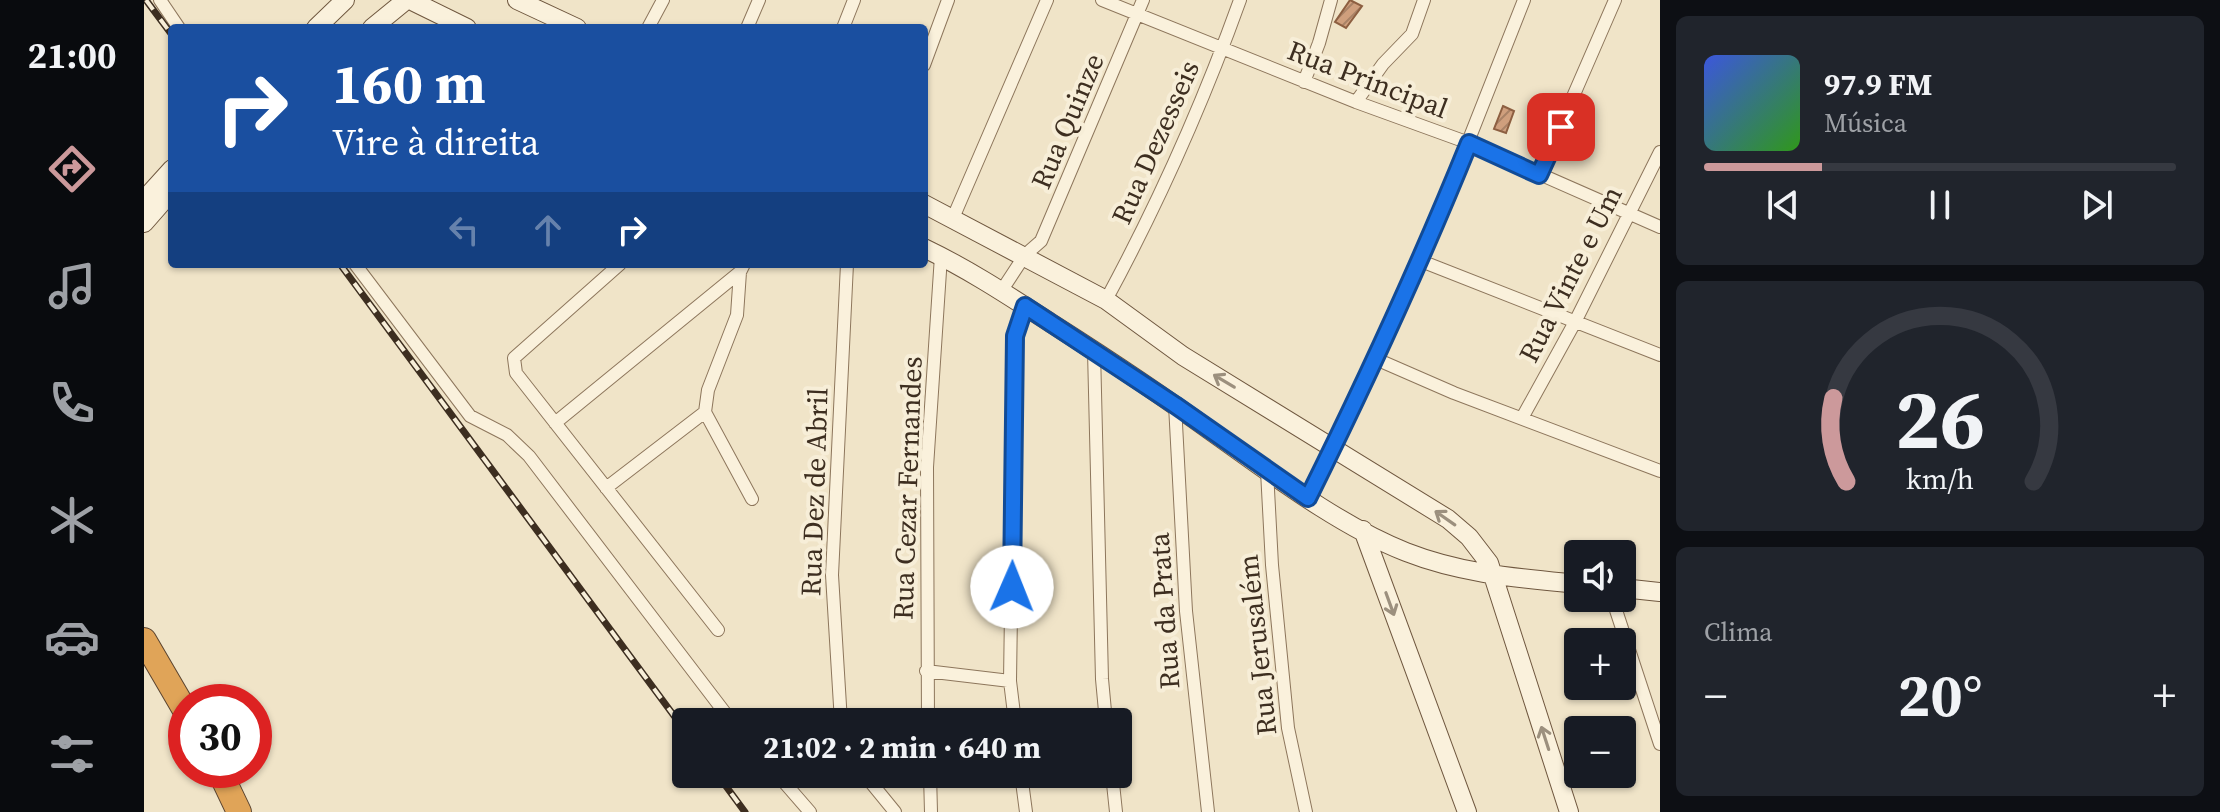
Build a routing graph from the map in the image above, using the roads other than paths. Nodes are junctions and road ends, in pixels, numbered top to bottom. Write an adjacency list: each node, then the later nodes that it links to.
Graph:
1 (160, 0): 18 (street)
2 (345, 0): 19 (street)
3 (663, 0): 23 (street)
4 (759, 0): 24 (street)
5 (854, 0): 25 (street)
6 (948, 0): 27 (street)
7 (1047, 0): 38 (street)
8 (1102, 0): 17 (street, Rua Principal)
9 (1143, 0): 17 (street, Rua Quinze)
10 (1240, 0): 26 (street, Rua Dezesseis)
11 (1331, 0): 28 (street)
12 (1424, 0): 29 (street)
13 (1524, 0): 30 (street)
14 (1615, 0): 33 (street)
15 (412, 1): 20 (street); 21 (street)
16 (528, 3): 22 (street)
17 (1137, 14): 26 (street, Rua Principal); 42 (street, Rua Quinze)
18 (176, 24)
19 (320, 24)
20 (378, 24)
21 (459, 24)
22 (569, 24)
23 (650, 24)
24 (749, 24)
25 (845, 24)
26 (1223, 48): 28 (street, Rua Principal); 49 (street, Rua Dezesseis)
27 (928, 54)
28 (1304, 82): 29 (street, Rua Principal)
29 (1356, 102): 30 (street, Rua Principal)
30 (1469, 143): 33 (street, Rua Principal); 43 (street)
31 (1660, 152): 37 (street, Rua Vinte e Um)
32 (168, 173): 35 (street)
33 (1539, 175): 37 (street, Rua Principal)
34 (168, 196): 39 (street)
35 (144, 200)
36 (928, 206): 38 (street)
37 (1630, 212): 40 (street, Rua Principal); 51 (street, Rua Vinte e Um)
38 (953, 218): 42 (street)
39 (144, 223)
40 (1660, 227)
41 (933, 252): 48 (street); 73 (street, Rua Cezar Fernandes)
42 (1025, 255): 48 (street, Rua Quinze); 49 (street)
43 (1421, 261): 51 (street); 54 (street)
44 (358, 268): 76 (street)
45 (615, 268): 58 (street)
46 (742, 268): 56 (street); 58 (street)
47 (847, 268): 77 (street, Rua Dez de Abril)
48 (1002, 290): 50 (street)
49 (1106, 300): 59 (street, one-way to 49)
50 (1025, 306): 52 (street); 74 (street)
51 (1575, 322): 53 (street); 57 (street, Rua Vinte e Um)
52 (1094, 351): 55 (street); 80 (street)
53 (1660, 355)
54 (1376, 359): 57 (street); 59 (street)
55 (1175, 405): 60 (street); 94 (street, Rua da Prata)
56 (705, 412): 62 (street); 64 (street)
57 (1522, 418): 61 (street)
58 (555, 423): 62 (street)
59 (1333, 447): 63 (street); 66 (street, one-way to 59)
60 (1267, 471): 63 (street); 95 (street, Rua Jerusalém)
61 (1660, 471)
62 (606, 488): 71 (street)
63 (1308, 498): 65 (street)
64 (752, 499)
65 (1363, 530): 66 (street); 96 (street, one-way to 96)
66 (1494, 576): 67 (street); 97 (street, one-way to 66)
67 (1564, 583)
68 (1636, 589): 69 (street)
69 (1660, 592)
70 (1617, 612): 81 (street)
71 (718, 630)
72 (144, 640): 75 (highway)
73 (926, 671): 74 (street); 78 (street, Rua Cezar Fernandes)
74 (1010, 681): 79 (street)
75 (170, 684)
76 (721, 708)
77 (840, 708)
78 (927, 708)
79 (1013, 708)
80 (1105, 708)
81 (1660, 744)
82 (228, 788): 88 (highway)
83 (789, 788): 89 (street)
84 (875, 788): 90 (street)
85 (930, 788): 91 (street)
86 (1023, 788): 92 (street)
87 (1113, 788): 93 (street)
88 (239, 812)
89 (810, 812)
90 (895, 812)
91 (931, 812)
92 (1026, 812)
93 (1116, 812)
94 (1208, 812)
95 (1306, 812)
96 (1467, 812)
97 (1569, 812)

